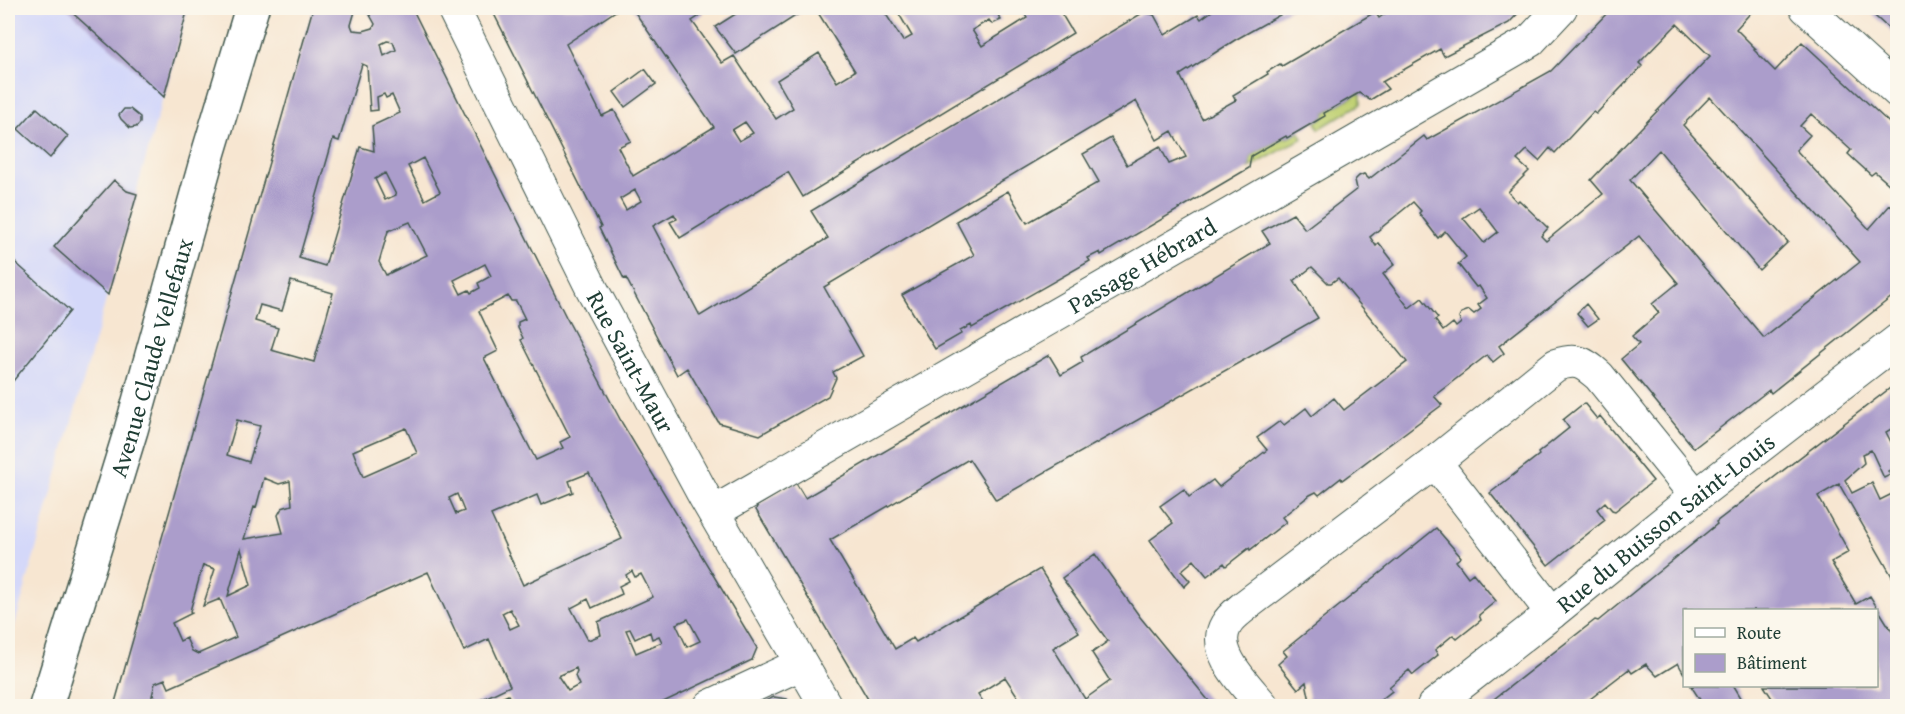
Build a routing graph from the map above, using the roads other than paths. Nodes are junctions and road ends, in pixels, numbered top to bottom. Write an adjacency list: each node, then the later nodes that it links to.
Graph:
1 (252, 8): 12 (street, Avenue Claude Vellefaux)
2 (453, 8): 9 (street, Rue Saint-Maur)
3 (1561, 8): 9 (street, Passage Hébrard)
4 (1806, 8): 5 (street)
5 (1898, 92)
6 (1898, 340): 8 (street, Rue du Buisson Saint-Louis)
7 (1435, 462): 8 (street); 10 (street); 15 (street)
8 (1696, 496): 10 (street, Rue du Buisson Saint-Louis)
9 (714, 513): 11 (street, Rue Saint-Maur)
10 (1552, 613): 16 (street, Rue du Buisson Saint-Louis)
11 (801, 664): 13 (street); 14 (street, Rue Saint-Maur)
12 (46, 706)
13 (710, 706)
14 (826, 706)
15 (1263, 706)
16 (1432, 706)

